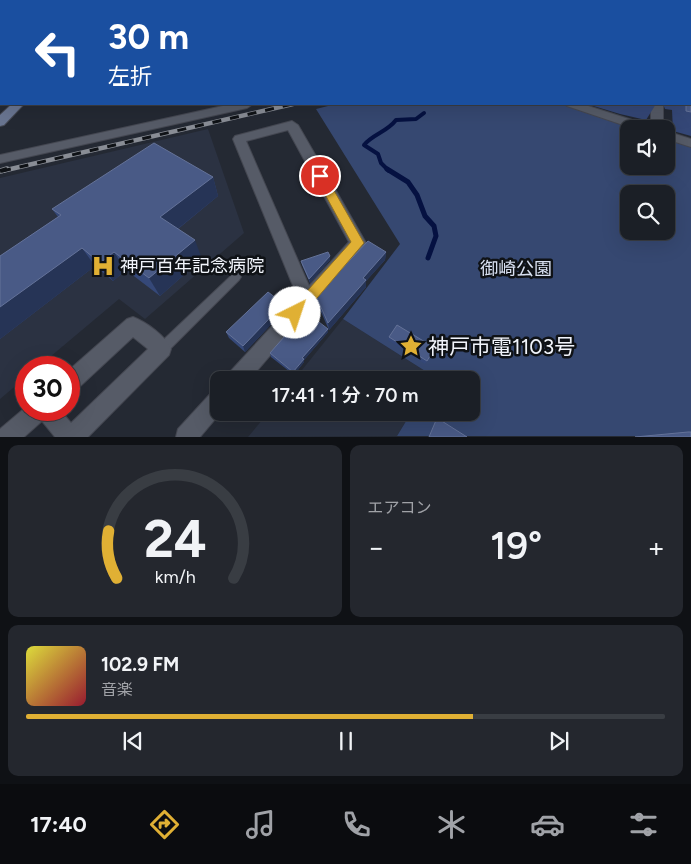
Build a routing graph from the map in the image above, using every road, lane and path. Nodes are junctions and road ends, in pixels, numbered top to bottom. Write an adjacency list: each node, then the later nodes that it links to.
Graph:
1 (17, 105): 7 (street)
2 (243, 105): 10 (street)
3 (574, 105): 5 (street)
4 (656, 105): 6 (street)
5 (620, 120)
6 (657, 120)
7 (0, 122)
8 (675, 138): 9 (street)
9 (691, 143)
10 (0, 159)
11 (236, 277): 13 (lane)
12 (307, 300): 12 (street); 14 (street)
13 (162, 349): 15 (street); 20 (street)
14 (244, 371)
15 (80, 372)
16 (210, 409): 21 (street)
17 (25, 421): 19 (street)
18 (56, 421): 20 (street)
19 (8, 436)
20 (70, 436)
21 (186, 436)

